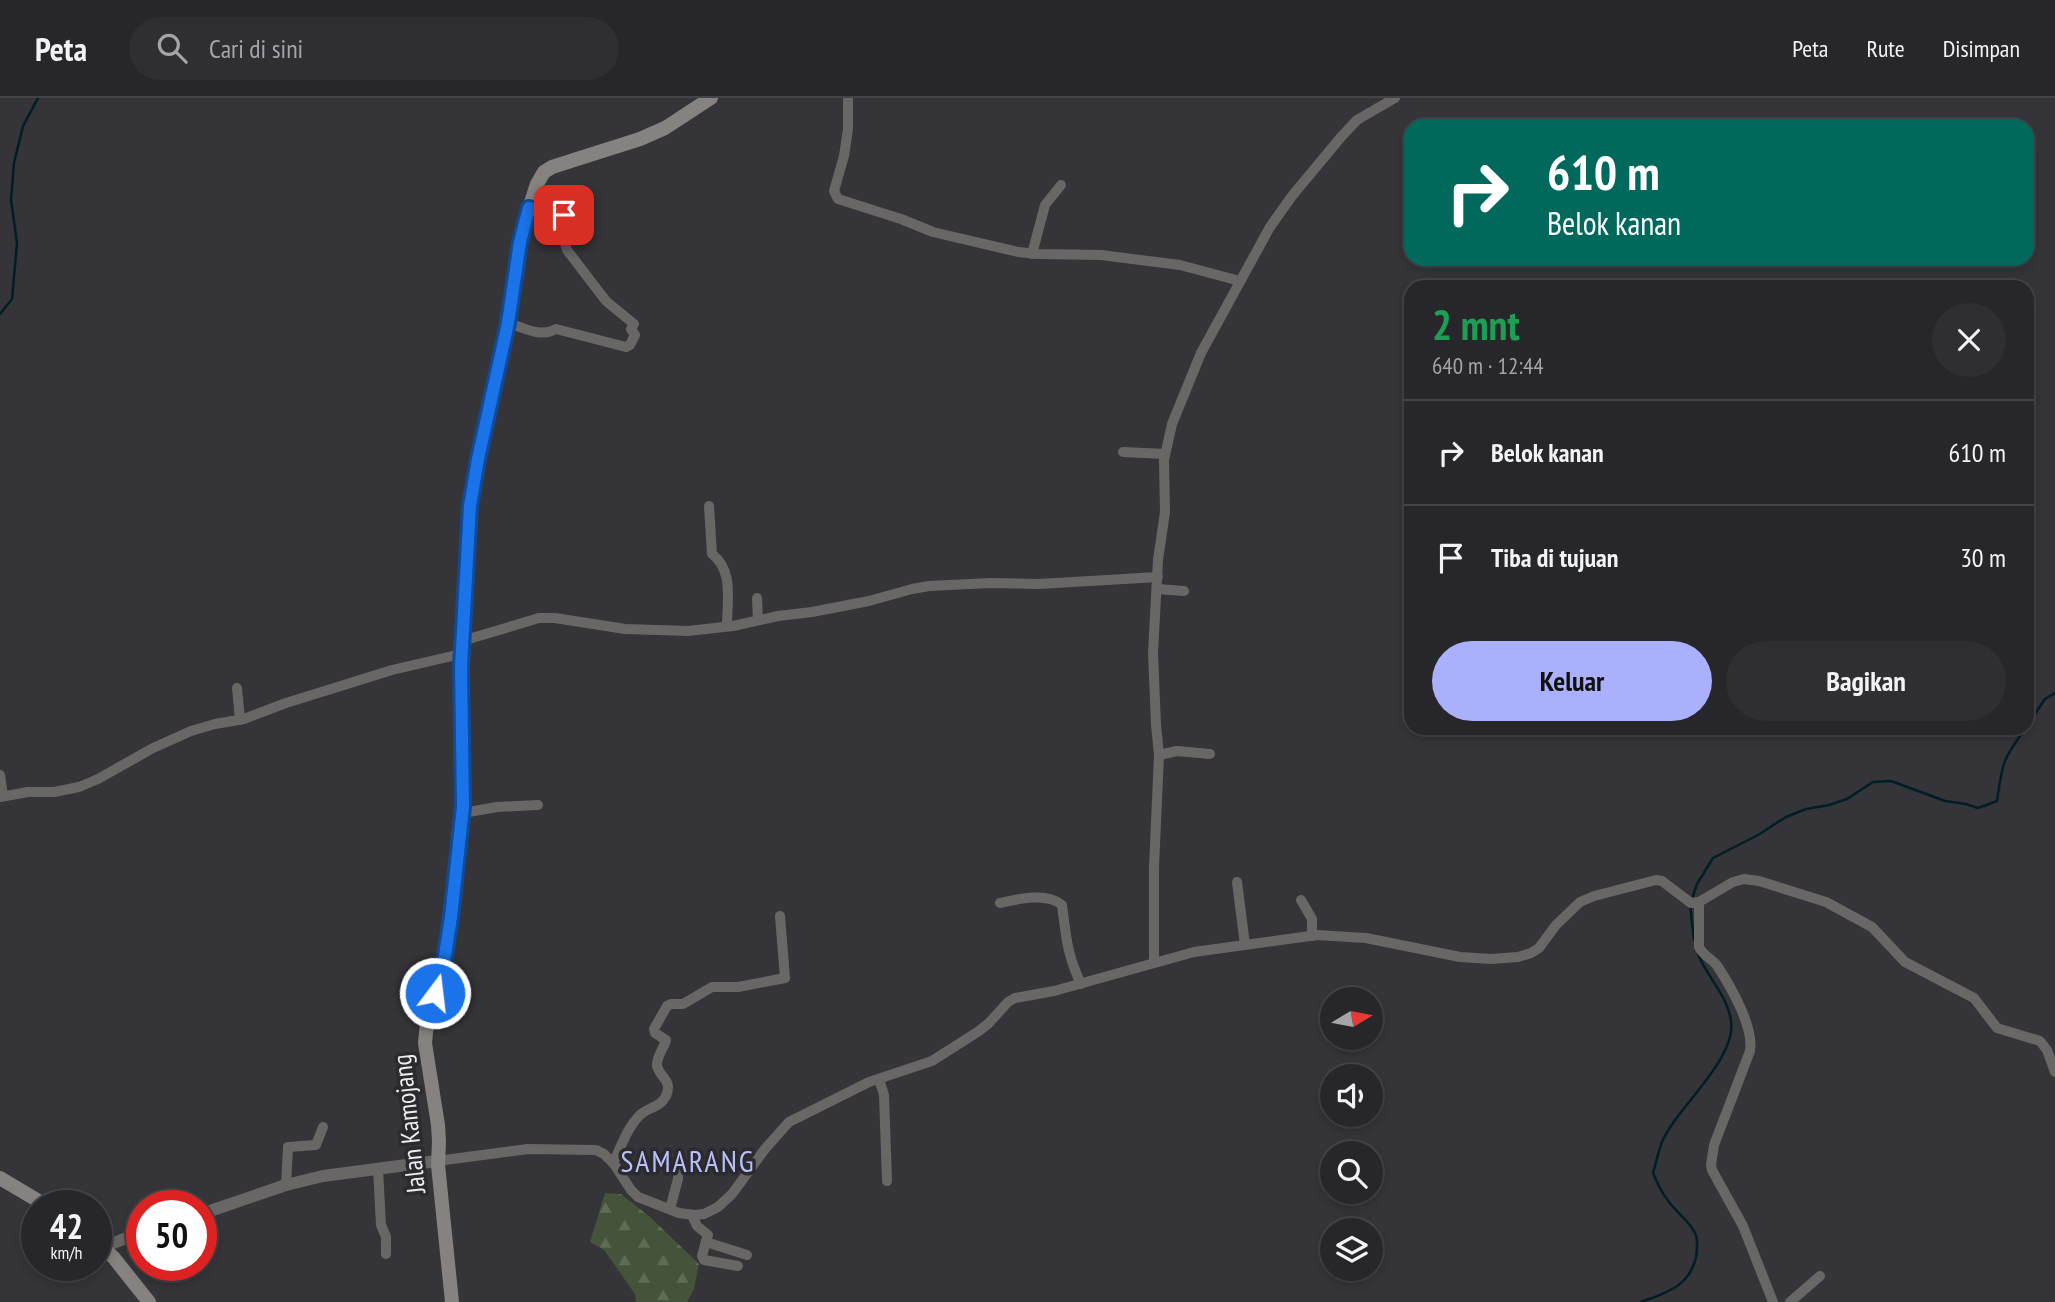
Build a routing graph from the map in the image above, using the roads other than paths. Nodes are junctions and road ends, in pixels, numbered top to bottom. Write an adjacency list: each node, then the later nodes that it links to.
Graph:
1 (711, 98): 5 (main road, Jalan Kamojang)
2 (848, 98): 6 (street)
3 (1395, 98): 7 (street)
4 (1061, 185): 6 (street)
5 (529, 208): 8 (main road, Jalan Kamojang); 8 (street)
6 (1032, 254): 7 (street)
7 (1240, 281): 10 (street)
8 (508, 323): 18 (main road, Jalan Kamojang)
9 (1123, 452): 10 (street)
10 (1165, 454): 12 (street)
11 (709, 506): 17 (street)
12 (1158, 577): 13 (street); 16 (street)
13 (1158, 589): 14 (street); 22 (street)
14 (1184, 591)
15 (757, 598): 16 (street)
16 (758, 620): 17 (street)
17 (727, 626): 18 (street)
18 (462, 647): 20 (street); 26 (main road, Jalan Kamojang)
19 (237, 688): 20 (street)
20 (240, 720): 24 (street)
21 (1210, 754): 22 (street)
22 (1159, 755): 34 (street)
23 (0, 775): 24 (street)
24 (2, 797)
25 (538, 805): 26 (street)
26 (463, 813): 39 (main road, Jalan Kamojang)
27 (1237, 882): 33 (street)
28 (1301, 900): 32 (street)
29 (1000, 903): 35 (street)
30 (1695, 903): 32 (street); 36 (street); 58 (street)
31 (780, 916): 40 (street)
32 (1312, 936): 33 (street)
33 (1245, 945): 34 (street)
34 (1154, 962): 35 (street)
35 (1081, 984): 37 (street)
36 (2055, 1072)
37 (879, 1079): 44 (street); 49 (street)
38 (323, 1127): 45 (street)
39 (437, 1161): 40 (street); 41 (street); 57 (main road, Jalan Kamojang)
40 (613, 1163): 48 (street)
41 (378, 1169): 45 (street); 51 (street)
42 (678, 1169): 48 (street)
43 (0, 1178): 46 (main road)
44 (887, 1181)
45 (286, 1185): 47 (street)
46 (21, 1191)
47 (217, 1209)
48 (670, 1209): 49 (street)
49 (692, 1215): 50 (street)
50 (706, 1241): 52 (street); 54 (street)
51 (386, 1254)
52 (747, 1255)
53 (112, 1258): 56 (main road)
54 (738, 1266)
55 (1820, 1276): 59 (street)
56 (149, 1302)
57 (452, 1302)
58 (1773, 1302)
59 (1790, 1302)

